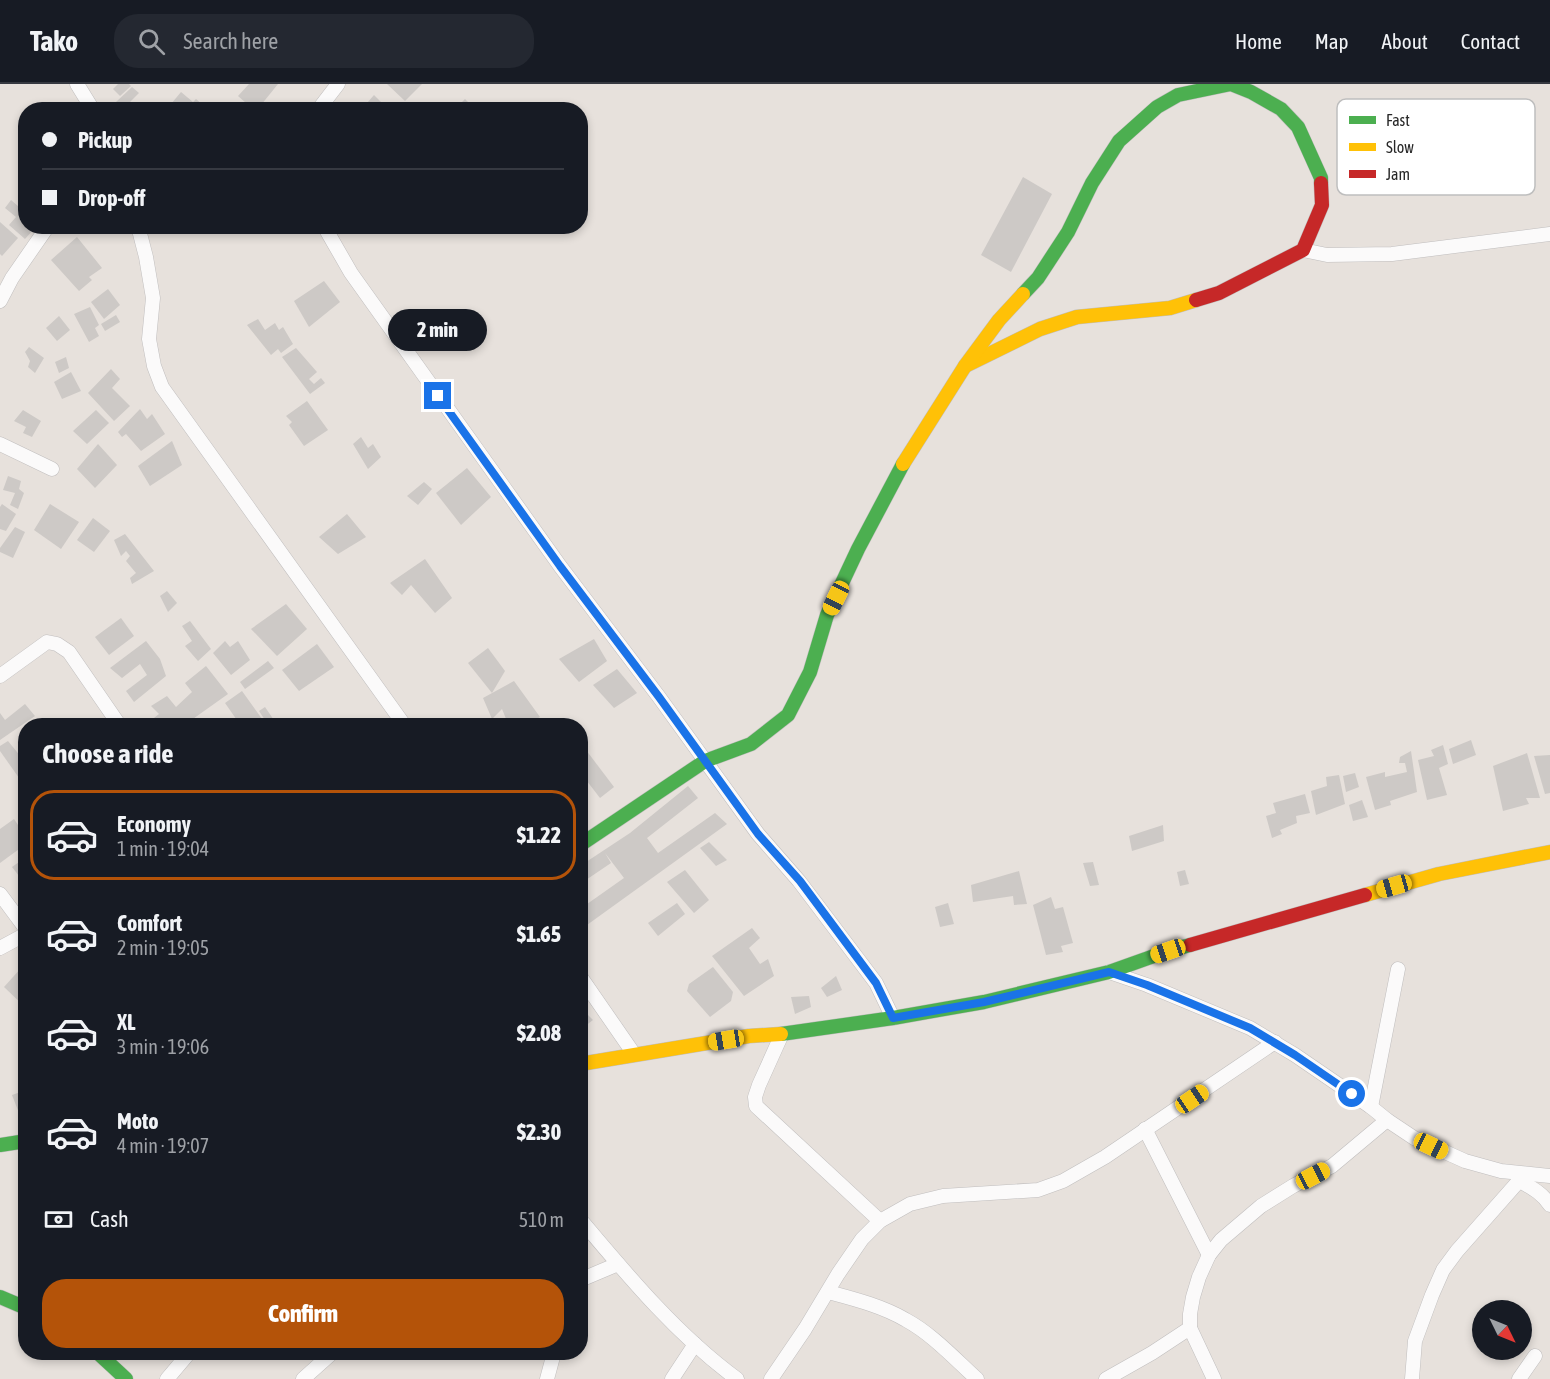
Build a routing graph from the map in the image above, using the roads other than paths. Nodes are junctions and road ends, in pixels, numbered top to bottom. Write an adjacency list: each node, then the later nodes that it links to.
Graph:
1 (77, 84): 3 (street)
2 (338, 84): 4 (street)
3 (88, 102)
4 (324, 102)
5 (42, 234): 10 (street)
6 (140, 234): 16 (street)
7 (329, 234): 17 (street)
8 (1550, 234): 9 (street)
9 (1303, 250): 11 (street); 11 (street)
10 (0, 301)
11 (965, 366): 17 (street)
12 (0, 444): 13 (street)
13 (52, 469)
14 (0, 676): 15 (street)
15 (114, 718)
16 (399, 718)
17 (705, 761): 18 (street); 27 (street)
18 (588, 840)
19 (1550, 852): 25 (street)
20 (0, 894): 21 (street)
21 (18, 918)
22 (18, 938): 23 (street)
23 (0, 948)
24 (1398, 969): 32 (street)
25 (1109, 972): 27 (street); 29 (street)
26 (588, 988): 30 (street)
27 (893, 1018): 28 (street)
28 (782, 1034): 30 (street); 40 (street)
29 (1275, 1042): 32 (street); 34 (street)
30 (634, 1054): 31 (street)
31 (588, 1063)
32 (1371, 1107): 33 (street)
33 (1387, 1120): 38 (street); 42 (street)
34 (1146, 1129): 40 (street); 42 (street)
35 (18, 1142): 36 (street)
36 (0, 1145)
37 (1550, 1176): 38 (street)
38 (1522, 1178): 39 (street); 65 (street)
39 (1550, 1205)
40 (880, 1221): 45 (street)
41 (588, 1228): 43 (street)
42 (1209, 1256): 48 (street)
43 (618, 1264): 44 (street); 49 (street)
44 (588, 1277)
45 (828, 1292): 61 (street); 62 (street)
46 (0, 1297): 47 (street)
47 (18, 1305)
48 (1190, 1328): 63 (street); 64 (street)
49 (695, 1344): 59 (street); 60 (street)
50 (1535, 1356): 66 (street)
51 (106, 1360): 55 (street)
52 (183, 1360): 56 (street)
53 (324, 1360): 57 (street)
54 (552, 1360): 58 (street)
55 (126, 1379)
56 (167, 1379)
57 (303, 1379)
58 (547, 1379)
59 (672, 1379)
60 (737, 1379)
61 (771, 1379)
62 (977, 1379)
63 (1106, 1379)
64 (1214, 1379)
65 (1412, 1379)
66 (1519, 1379)

